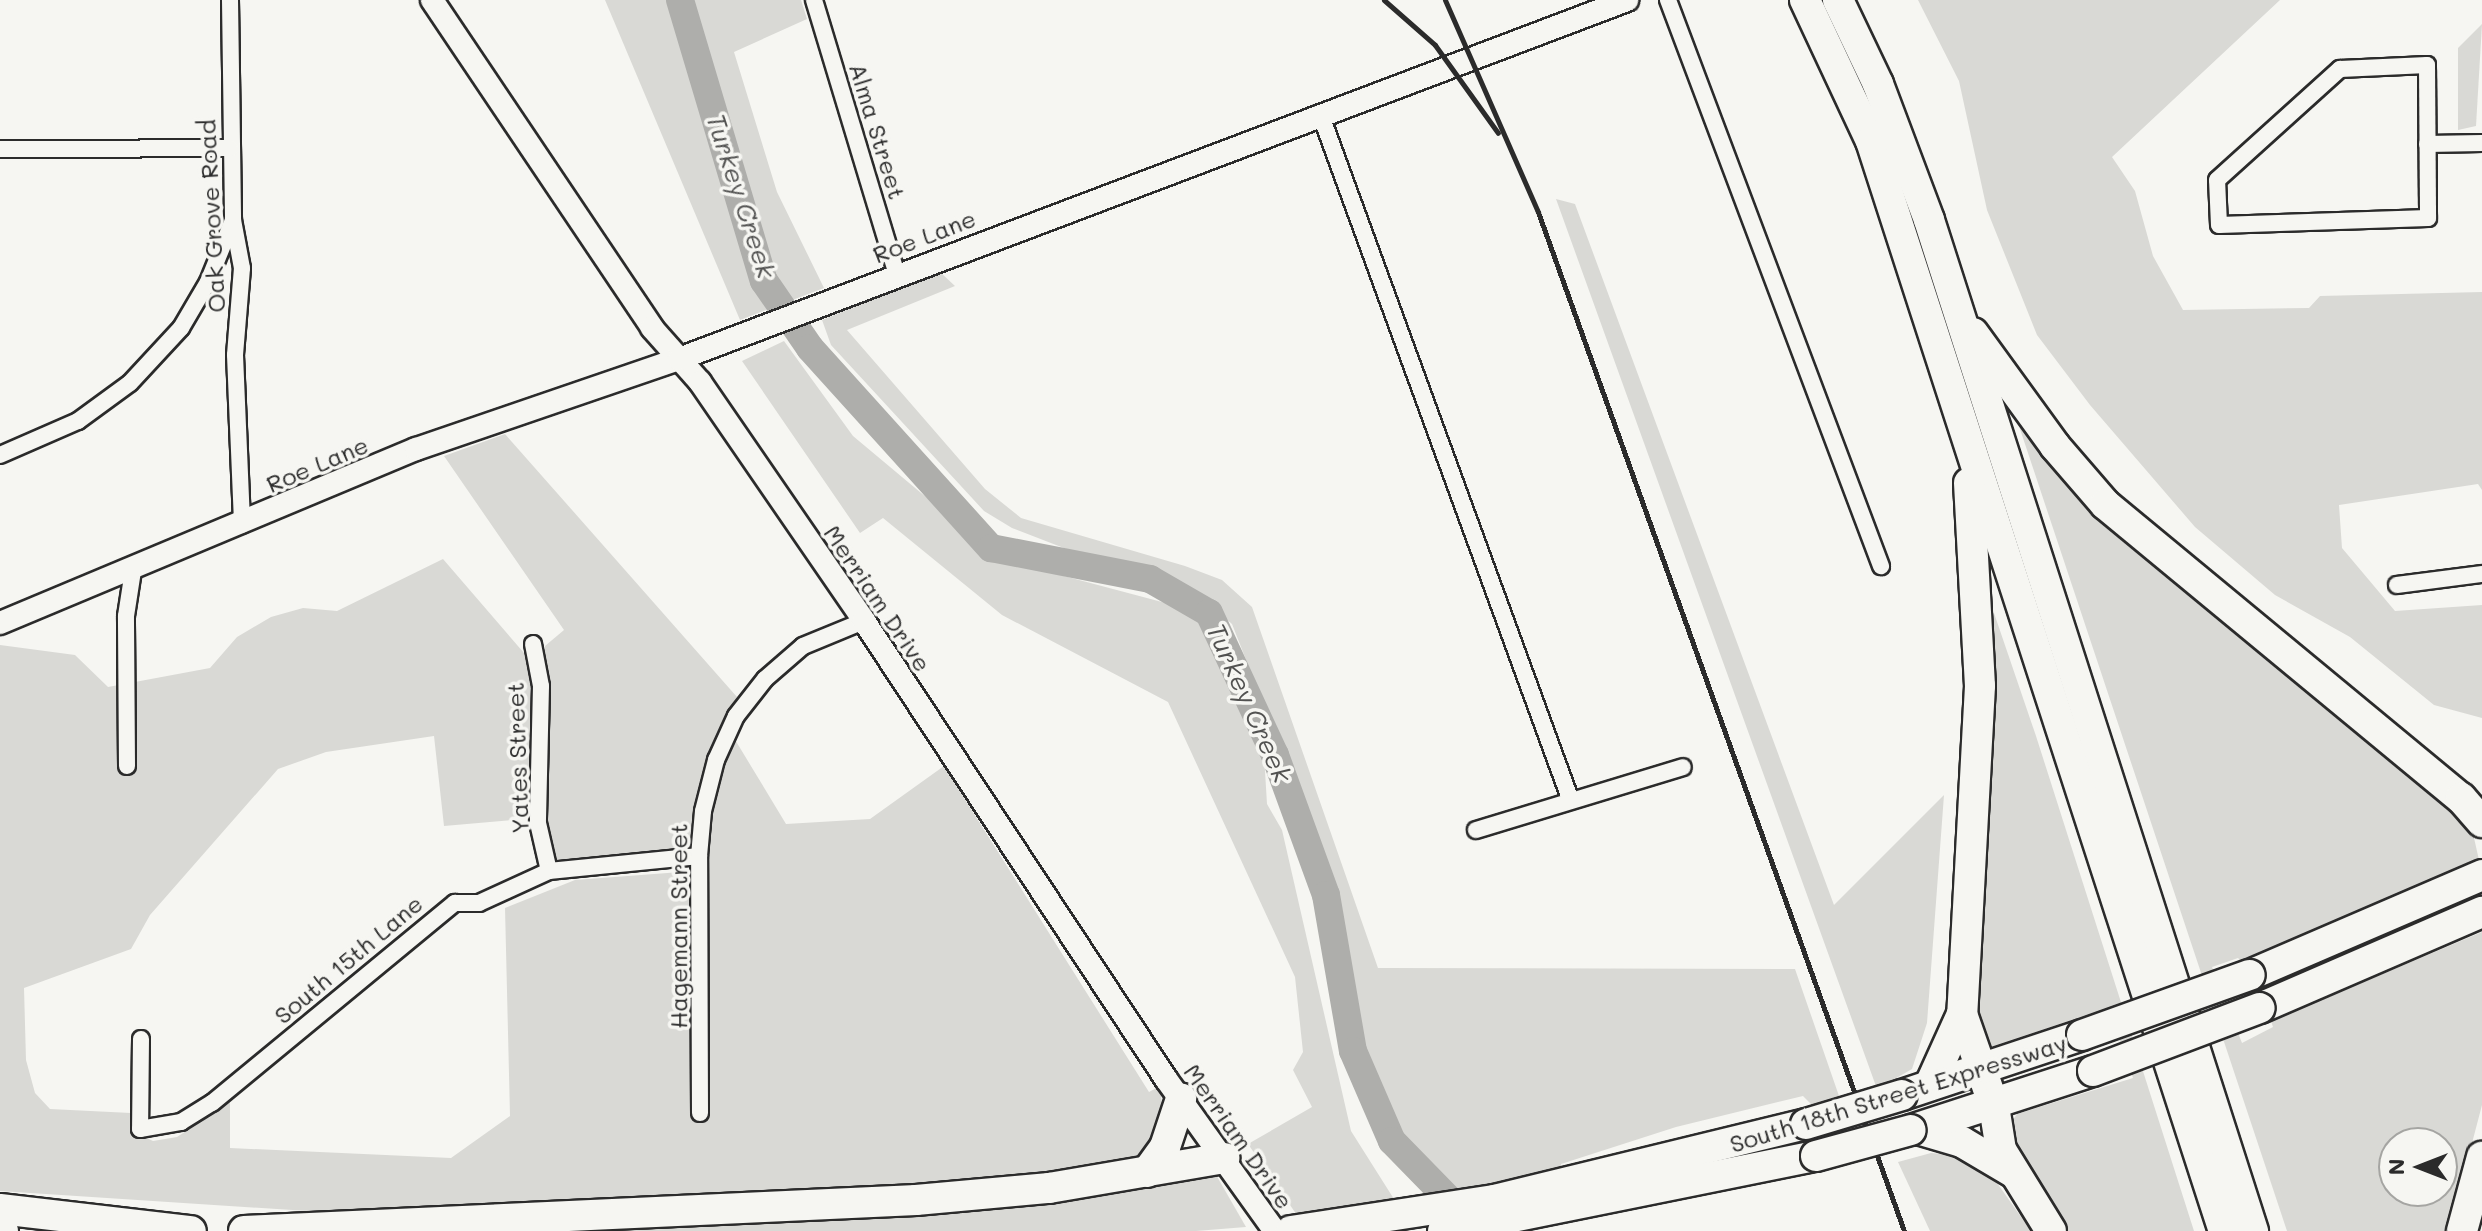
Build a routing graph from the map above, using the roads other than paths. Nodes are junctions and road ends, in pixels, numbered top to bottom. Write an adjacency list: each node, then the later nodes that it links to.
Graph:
1 (230, 0): 10 (street, Oak Grove Road)
2 (432, 0): 15 (street, Merriam Drive)
3 (814, 0): 13 (street, Alma Street)
4 (1627, 0): 7 (street, Roe Lane)
5 (1668, 0): 19 (street)
6 (1826, 7): 14 (highway); 16 (highway)
7 (1320, 113): 13 (street, Roe Lane); 30 (street)
8 (2482, 143): 9 (street)
9 (2427, 144): 9 (street)
10 (230, 148): 11 (street); 12 (street, Oak Grove Road)
11 (0, 149)
12 (233, 220): 17 (street); 18 (street, Oak Grove Road)
13 (897, 275): 15 (street, Roe Lane)
14 (1960, 316): 28 (highway); 58 (highway)
15 (679, 359): 18 (street, Roe Lane); 23 (street, Merriam Drive)
16 (1966, 437): 37 (highway); 57 (highway)
17 (0, 455)
18 (242, 525): 20 (street, Roe Lane)
19 (1881, 566)
20 (133, 571): 24 (street, Roe Lane); 26 (street)
21 (2482, 574): 22 (street)
22 (2397, 585)
23 (864, 621): 33 (street, Hagemann Street); 41 (street, Merriam Drive)
24 (0, 623)
25 (533, 644): 34 (street, Yates Street)
26 (127, 766)
27 (1683, 767): 30 (street)
28 (2433, 776): 29 (highway); 31 (highway)
29 (2482, 786)
30 (1571, 801): 32 (street)
31 (2482, 822)
32 (1476, 830)
33 (699, 856): 34 (street, South 15th Lane); 43 (street, Hagemann Street)
34 (549, 871): 38 (street, South 15th Lane)
35 (2482, 875): 39 (highway, South 18th Street Expressway, bridge)
36 (2482, 912): 42 (highway, South 18th Street Expressway, bridge)
37 (1962, 1014): 39 (highway); 40 (highway)
38 (141, 1039)
39 (1979, 1070): 40 (highway, South 18th Street Expressway); 42 (highway)
40 (1916, 1090): 49 (highway, South 18th Street Expressway, bridge)
41 (1181, 1099): 46 (street, Merriam Drive); 47 (highway)
42 (1994, 1106): 44 (highway, South 18th Street Expressway); 48 (highway)
43 (700, 1113)
44 (1914, 1129): 48 (highway); 49 (highway, South 18th Street Expressway, bridge)
45 (2482, 1157): 59 (highway)
46 (1224, 1158): 47 (highway); 53 (street, Merriam Drive)
47 (1147, 1172): 52 (highway)
48 (2014, 1173): 56 (highway)
49 (1573, 1195): 54 (highway, South 18th Street Expressway); 55 (highway, South 18th Street Expressway)
50 (0, 1209): 51 (highway)
51 (191, 1231)
52 (244, 1231)
53 (1275, 1231)
54 (1291, 1231)
55 (1443, 1231)
56 (2051, 1231)
57 (2224, 1231)
58 (2253, 1231)
59 (2462, 1231)

